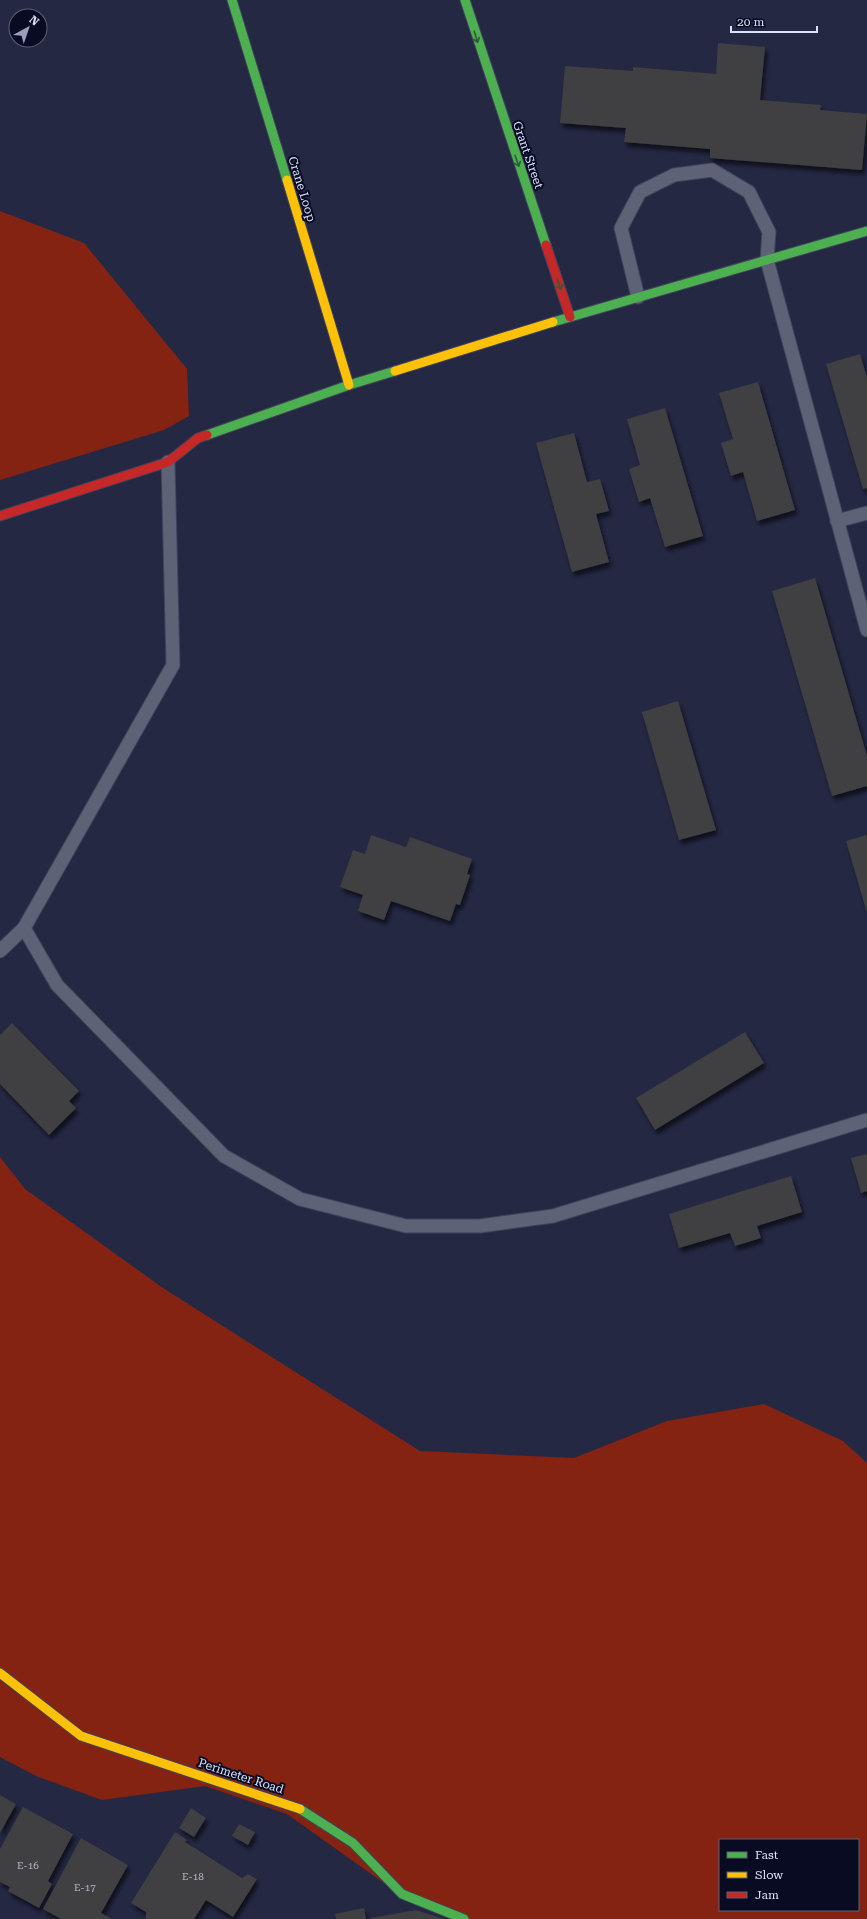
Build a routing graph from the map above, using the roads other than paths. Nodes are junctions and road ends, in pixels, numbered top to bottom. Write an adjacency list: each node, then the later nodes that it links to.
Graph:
1 (232, 0): 7 (street, Crane Loop)
2 (465, 0): 6 (street, Grant Street, one-way to 6)
3 (867, 231): 4 (street)
4 (767, 260): 5 (street); 5 (lane); 11 (lane)
5 (638, 297): 6 (street)
6 (570, 317): 7 (street)
7 (349, 385): 8 (street)
8 (168, 462): 10 (street); 13 (lane)
9 (867, 513): 11 (lane)
10 (0, 516)
11 (837, 521): 12 (lane)
12 (867, 630)
13 (24, 928): 14 (lane); 15 (lane)
14 (0, 951)
15 (867, 1120)
16 (0, 1673): 17 (street, Perimeter Road)
17 (464, 1919)

